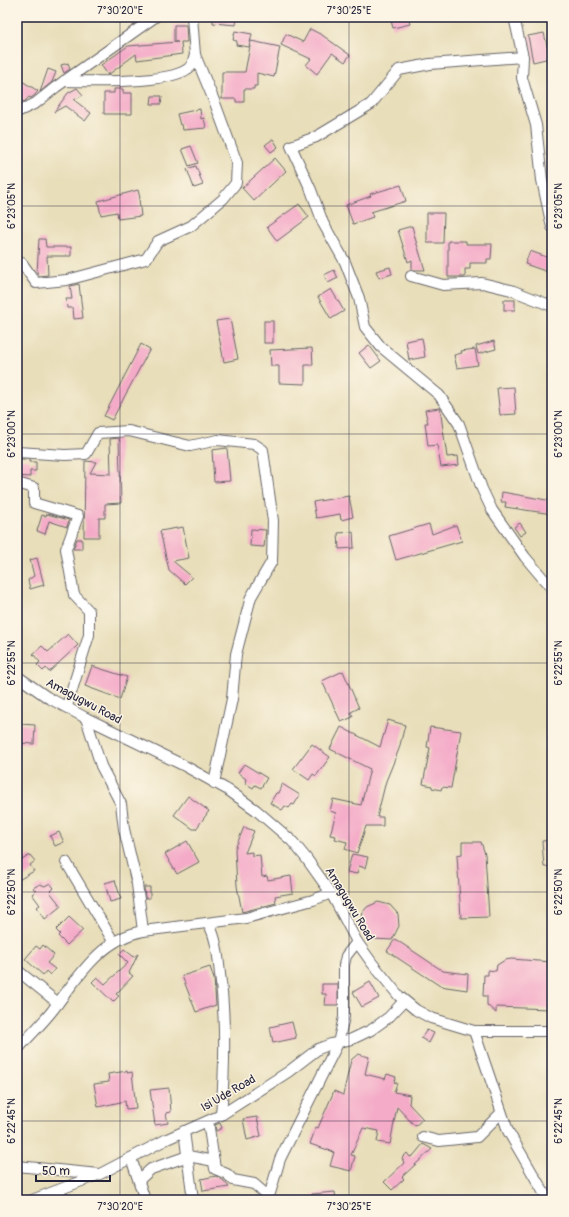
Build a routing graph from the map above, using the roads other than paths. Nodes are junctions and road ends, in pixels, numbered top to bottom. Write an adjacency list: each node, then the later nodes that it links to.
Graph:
1 (155, 17): 6 (street)
2 (192, 17): 4 (street)
3 (514, 17): 5 (street)
4 (195, 55): 6 (street); 9 (street)
5 (523, 57): 8 (street); 14 (street)
6 (64, 81): 7 (street)
7 (17, 112)
8 (552, 227)
9 (17, 263)
10 (411, 276): 11 (street)
11 (552, 306)
12 (17, 452): 18 (street)
13 (17, 483): 16 (street)
14 (552, 589)
15 (17, 676): 16 (street, Amagugwu Road)
16 (67, 706): 17 (street, Amagugwu Road)
17 (86, 718): 18 (street, Amagugwu Road); 22 (street)
18 (214, 782): 20 (street, Amagugwu Road)
19 (66, 862): 23 (street)
20 (331, 893): 21 (street); 24 (street, Amagugwu Road)
21 (208, 924): 22 (street); 33 (street)
22 (143, 931): 23 (street)
23 (113, 941): 27 (street)
24 (357, 942): 26 (street, Amagugwu Road); 30 (street)
25 (17, 970): 27 (street)
26 (404, 1001): 29 (street, Amagugwu Road); 30 (street, Isi Ude Road)
27 (58, 1003): 31 (street)
28 (551, 1029): 29 (street, Amagugwu Road)
29 (474, 1031): 32 (street)
30 (338, 1043): 33 (street, Isi Ude Road); 43 (street)
31 (17, 1050)
32 (501, 1113): 36 (street); 47 (street)
33 (221, 1114): 34 (street, Isi Ude Road)
34 (208, 1121): 35 (street, Isi Ude Road); 39 (street)
35 (184, 1131): 37 (street); 38 (street, Isi Ude Road)
36 (423, 1137)
37 (188, 1156): 39 (street); 42 (street); 46 (street)
38 (131, 1158): 41 (street, Isi Ude Road); 42 (street)
39 (214, 1161): 43 (street)
40 (17, 1166): 41 (street)
41 (100, 1174): 44 (street, Isi Ude Road)
42 (139, 1180): 45 (street)
43 (269, 1198)
44 (32, 1200)
45 (145, 1200)
46 (193, 1200)
47 (548, 1200)

